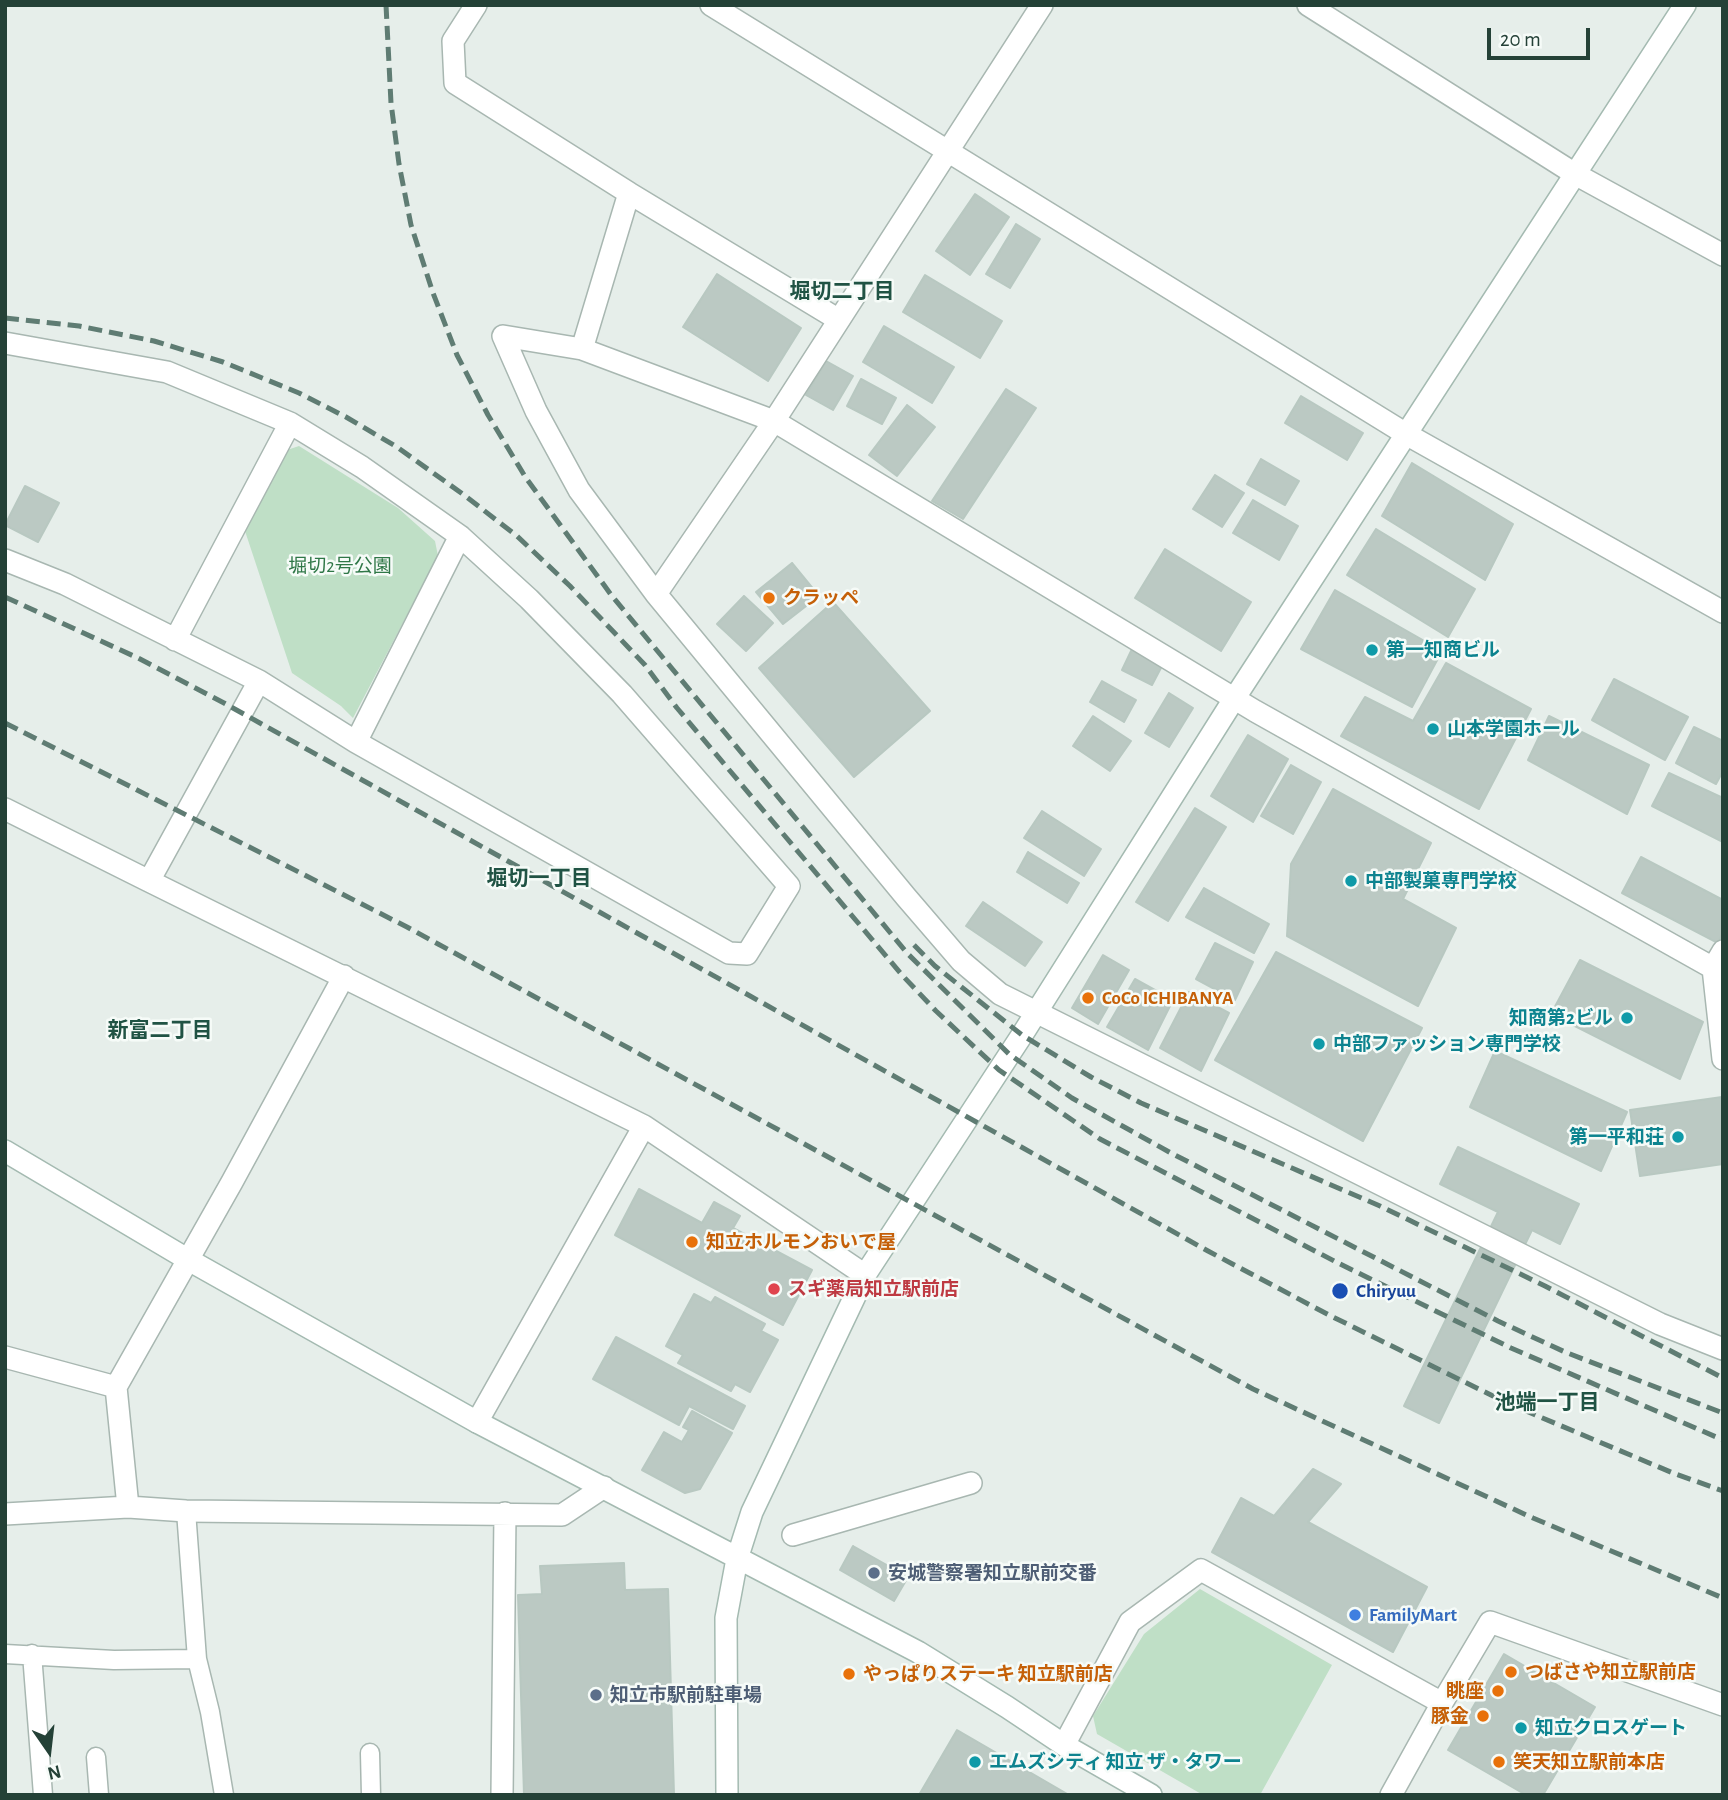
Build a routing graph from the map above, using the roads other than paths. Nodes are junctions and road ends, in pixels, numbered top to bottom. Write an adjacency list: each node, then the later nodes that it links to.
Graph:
1 (476, 5): 8 (street)
2 (711, 5): 6 (street)
3 (1042, 5): 6 (street)
4 (1308, 5): 7 (street)
5 (1685, 5): 7 (street)
6 (946, 151): 10 (street); 15 (street)
7 (1575, 174): 9 (street); 15 (street)
8 (629, 192): 10 (street); 12 (street)
9 (1723, 255)
10 (839, 320): 13 (street)
11 (5, 343): 14 (street)
12 (582, 349): 13 (street); 18 (street)
13 (774, 421): 18 (street); 22 (street)
14 (290, 423): 16 (street); 20 (street)
15 (1406, 434): 19 (street); 22 (street)
16 (460, 536): 23 (street); 23 (street)
17 (5, 560): 20 (street)
18 (656, 594): 28 (street)
19 (1723, 612)
20 (175, 640): 21 (street)
21 (259, 681): 23 (street); 25 (street)
22 (1234, 699): 26 (street); 28 (street)
23 (356, 742)
24 (5, 809): 25 (street)
25 (149, 881): 27 (street)
26 (1718, 959): 29 (street)
27 (344, 976): 30 (street); 32 (street)
28 (1036, 1012): 33 (street); 34 (street)
29 (1723, 1059)
30 (644, 1126): 33 (street); 37 (street)
31 (5, 1152): 32 (street)
32 (187, 1259): 36 (street); 37 (street)
33 (865, 1275): 45 (street)
34 (1723, 1349)
35 (5, 1357): 36 (street)
36 (116, 1387): 40 (street)
37 (477, 1422): 39 (street)
38 (971, 1483): 44 (street)
39 (604, 1487): 42 (street); 45 (street)
40 (128, 1507): 41 (street); 43 (street)
41 (186, 1511): 42 (street); 48 (lane)
42 (505, 1513): 58 (street)
43 (5, 1514)
44 (793, 1535)
45 (737, 1559): 51 (street); 59 (street)
46 (5, 1654): 47 (lane)
47 (32, 1654): 48 (lane); 54 (lane)
48 (197, 1659): 56 (lane)
49 (1442, 1703): 50 (street); 51 (street); 61 (street)
50 (1723, 1705)
51 (1064, 1745): 60 (street)
52 (370, 1753): 57 (lane)
53 (96, 1757): 55 (lane)
54 (43, 1795)
55 (99, 1795)
56 (224, 1795)
57 (371, 1795)
58 (502, 1795)
59 (727, 1795)
60 (1151, 1795)
61 (1391, 1795)

